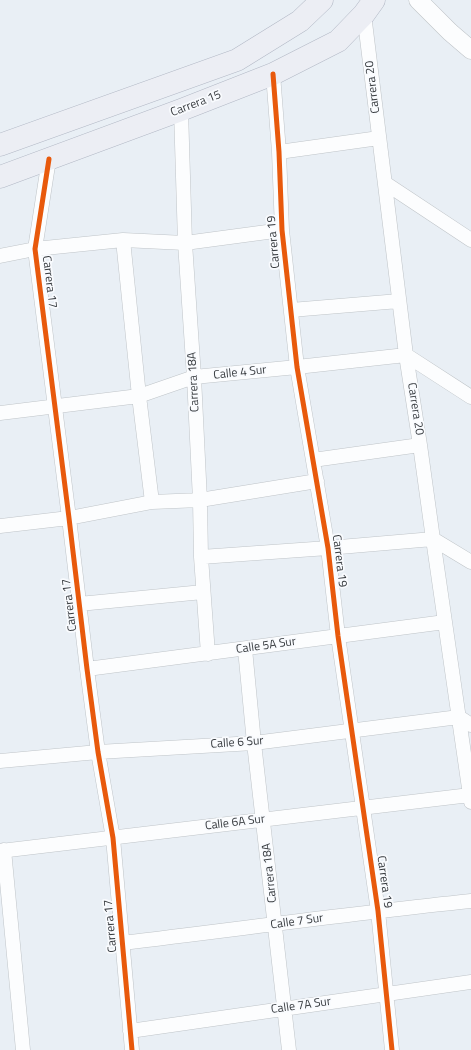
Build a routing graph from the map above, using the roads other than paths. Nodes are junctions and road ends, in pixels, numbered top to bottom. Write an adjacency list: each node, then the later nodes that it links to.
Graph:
1 (322, 0): 8 (main road)
2 (418, 0): 4 (street)
3 (369, 7): 5 (main road, Carrera 15); 7 (street, Carrera 20)
4 (471, 50)
5 (272, 74): 6 (main road, Carrera 15); 9 (street, Carrera 19)
6 (181, 110): 10 (main road, Carrera 15); 16 (street, Carrera 18A)
7 (379, 138): 9 (street); 12 (street, Carrera 20)
8 (0, 145)
9 (279, 152): 13 (street, Carrera 19)
10 (49, 159): 11 (main road, Carrera 15); 17 (street, Carrera 17)
11 (0, 177)
12 (385, 183): 15 (street); 19 (street, Carrera 20)
13 (282, 230): 16 (street); 20 (street, Carrera 19)
14 (123, 240): 16 (street); 17 (street); 24 (street)
15 (471, 240)
16 (185, 243): 23 (street, Carrera 18A)
17 (35, 249): 18 (street); 26 (street, Carrera 17)
18 (0, 256)
19 (399, 301): 20 (street); 21 (street, Carrera 20)
20 (291, 310): 22 (street, Carrera 19)
21 (406, 355): 22 (street, Calle 4 Sur); 25 (street); 28 (street, Carrera 20)
22 (297, 367): 23 (street, Calle 4 Sur); 29 (street, Carrera 19)
23 (194, 378): 24 (street, Calle 4 Sur); 31 (street, Carrera 18A)
24 (139, 396): 26 (street, Calle 4 Sur); 32 (street)
25 (471, 397)
26 (55, 406): 27 (street, Calle 4 Sur); 33 (street, Carrera 17)
27 (0, 413)
28 (420, 444): 29 (street); 35 (street, Carrera 20)
29 (313, 460): 30 (street, Carrera 19)
30 (317, 481): 31 (street); 36 (street, Carrera 19)
31 (200, 500): 32 (street); 37 (street, Carrera 18A)
32 (152, 502): 33 (street)
33 (70, 518): 34 (street); 40 (street, Carrera 17)
34 (0, 526)
35 (433, 539): 36 (street); 38 (street); 41 (street, Carrera 20)
36 (328, 548): 37 (street); 42 (street, Carrera 19)
37 (201, 558): 39 (street, Carrera 18A)
38 (471, 562)
39 (203, 592): 40 (street); 44 (street, Carrera 18A)
40 (79, 604): 45 (street, Carrera 17)
41 (445, 622): 42 (street, Calle 5A Sur); 46 (street, Carrera 20)
42 (338, 636): 43 (street, Calle 5A Sur); 48 (street, Carrera 19)
43 (245, 649): 44 (street, Calle 5A Sur); 49 (street, Carrera 18A)
44 (208, 654): 45 (street, Calle 5A Sur)
45 (87, 669): 50 (street, Carrera 17)
46 (459, 717): 47 (street); 48 (street, Calle 6 Sur); 52 (street, Carrera 20)
47 (471, 725)
48 (352, 730): 49 (street, Calle 6 Sur); 53 (street, Carrera 19)
49 (254, 743): 50 (street, Calle 6 Sur); 54 (street, Carrera 18A)
50 (98, 752): 51 (street, Calle 6 Sur); 55 (street, Carrera 17)
51 (0, 761)
52 (470, 798): 53 (street, Calle 6A Sur)
53 (363, 808): 54 (street, Calle 6A Sur); 58 (street, Carrera 19)
54 (264, 819): 55 (street, Calle 6A Sur); 59 (street, Carrera 18A)
55 (113, 838): 56 (street, Calle 6A Sur); 60 (street, Carrera 17)
56 (2, 851): 65 (street)
57 (471, 900): 58 (street, Calle 7 Sur)
58 (378, 911): 59 (street, Calle 7 Sur); 62 (street, Carrera 19)
59 (275, 925): 60 (street, Calle 7 Sur); 63 (street, Carrera 18A)
60 (122, 943): 64 (street, Carrera 17)
61 (471, 982): 62 (street, Calle 7A Sur)
62 (386, 994): 63 (street, Calle 7A Sur); 68 (street, Carrera 19)
63 (285, 1009): 64 (street, Calle 7A Sur); 67 (street, Carrera 18A)
64 (130, 1031): 66 (street, Carrera 17)
65 (23, 1050)
66 (132, 1050)
67 (289, 1050)
68 (392, 1050)

